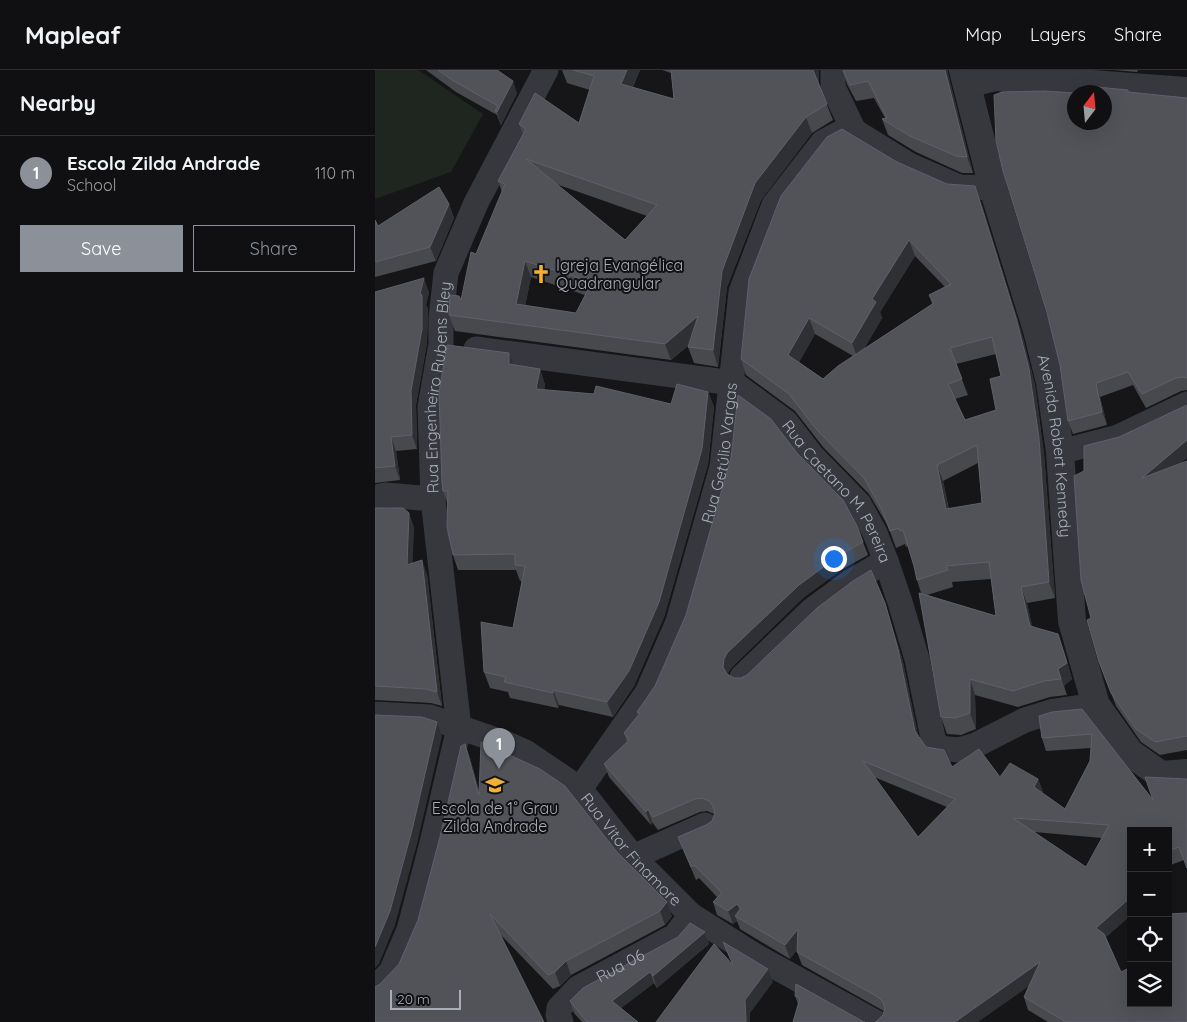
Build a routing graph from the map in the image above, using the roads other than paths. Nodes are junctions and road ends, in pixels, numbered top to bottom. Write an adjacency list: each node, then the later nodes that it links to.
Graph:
1 (546, 70): 7 (street, Rua Engenheiro Rubens Bley)
2 (833, 70): 5 (street)
3 (965, 77): 4 (street); 6 (street, Avenida Robert Kennedy)
4 (1187, 91)
5 (853, 131): 6 (street); 10 (street, Rua Getúlio Vargas)
6 (993, 188): 12 (street, Avenida Robert Kennedy)
7 (446, 273): 8 (street); 9 (street, Rua Engenheiro Rubens Bley)
8 (420, 280)
9 (441, 344): 10 (street, Rua Caetano M. Pereira); 14 (street, Rua Engenheiro Rubens Bley)
10 (733, 383): 15 (street, Rua Caetano M. Pereira); 21 (street, Rua Getúlio Vargas)
11 (1187, 404): 12 (street)
12 (1060, 452): 17 (street, Avenida Robert Kennedy)
13 (375, 497): 14 (street)
14 (433, 498): 19 (street, Rua Engenheiro Rubens Bley)
15 (887, 561): 16 (street); 17 (street, Rua Caetano M. Pereira)
16 (742, 677)
17 (1096, 705): 20 (street, Avenida Robert Kennedy)
18 (375, 714): 19 (street, Rua Vitor Finamore)
19 (459, 728): 21 (street, Rua Vitor Finamore); 25 (street, Rua Engenheiro Rubens Bley)
20 (1187, 773)
21 (580, 789): 23 (street, Rua Vitor Finamore)
22 (705, 825): 23 (street)
23 (633, 857): 24 (street, Rua Vitor Finamore)
24 (691, 915): 26 (street, Rua 06); 27 (street, Rua Vitor Finamore)
25 (375, 988)
26 (561, 1022)
27 (875, 1022)

